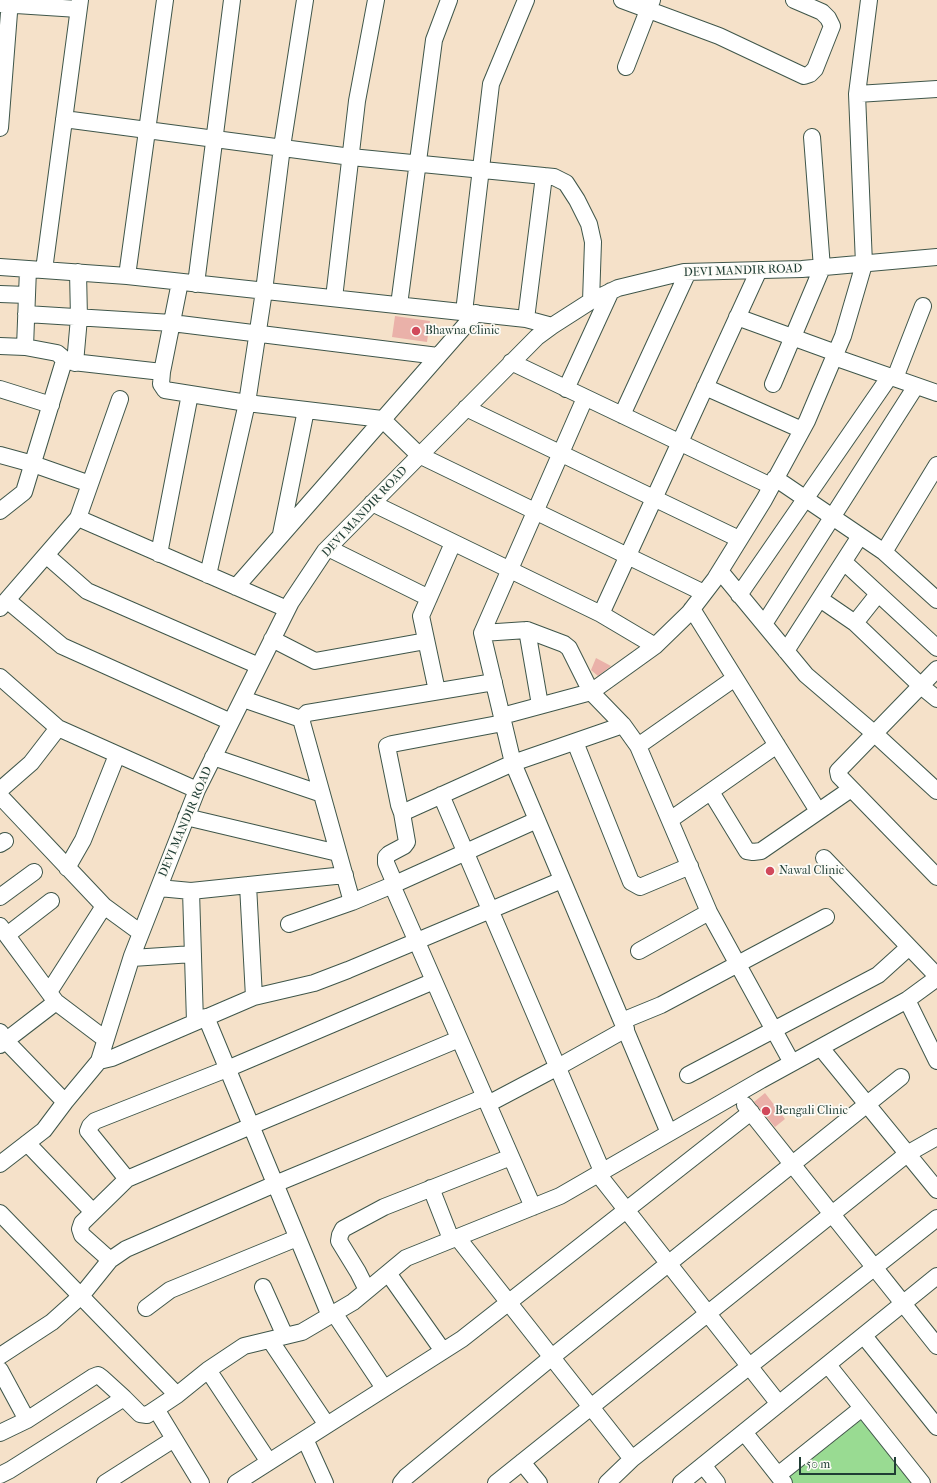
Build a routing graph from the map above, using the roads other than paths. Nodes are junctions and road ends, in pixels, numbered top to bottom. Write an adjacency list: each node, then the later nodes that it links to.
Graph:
1 (165, 0): 18 (street)
2 (232, 0): 20 (street)
3 (305, 0): 21 (street)
4 (376, 0): 22 (street)
5 (450, 0): 23 (street)
6 (526, 0): 24 (street)
7 (622, 0): 12 (street)
8 (794, 0): 12 (street)
9 (869, 0): 15 (street)
10 (6, 3): 11 (street); 17 (street)
11 (79, 4): 16 (street)
12 (650, 5): 13 (street)
13 (626, 67)
14 (937, 89): 15 (street)
15 (857, 94): 27 (street)
16 (64, 119): 18 (street); 31 (street)
17 (0, 128)
18 (147, 130): 20 (street); 35 (street)
19 (812, 137): 29 (street)
20 (215, 138): 21 (street); 37 (street)
21 (282, 147): 22 (street); 38 (street)
22 (351, 157): 23 (street); 42 (street)
23 (416, 164): 24 (street); 44 (street)
24 (481, 170): 25 (street); 46 (street)
25 (544, 176): 43 (street); 50 (street)
26 (937, 257): 27 (street, DEVI MANDIR ROAD)
27 (864, 264): 29 (street, DEVI MANDIR ROAD); 57 (street)
28 (0, 267): 30 (street)
29 (822, 268): 32 (street, DEVI MANDIR ROAD); 54 (street)
30 (28, 269): 31 (street); 41 (street)
31 (44, 270): 33 (street)
32 (759, 270): 34 (street, DEVI MANDIR ROAD); 48 (street)
33 (78, 272): 35 (street); 49 (street)
34 (688, 272): 39 (street, DEVI MANDIR ROAD); 76 (street)
35 (127, 276): 36 (street)
36 (180, 282): 37 (street); 51 (street)
37 (196, 284): 38 (street)
38 (264, 291): 42 (street); 53 (street)
39 (611, 291): 43 (street, DEVI MANDIR ROAD); 67 (street)
40 (0, 294): 41 (street)
41 (27, 295): 47 (street)
42 (334, 298): 44 (street)
43 (591, 301): 52 (street, DEVI MANDIR ROAD)
44 (399, 305): 46 (street)
45 (923, 306): 62 (street)
46 (470, 313): 50 (street); 58 (street)
47 (26, 314): 49 (street); 56 (street)
48 (737, 317): 54 (street); 65 (street)
49 (79, 318): 51 (street); 59 (street)
50 (526, 319): 52 (street)
51 (172, 323): 53 (street); 61 (street)
52 (552, 326): 60 (street, DEVI MANDIR ROAD)
53 (258, 334): 58 (street); 72 (street)
54 (793, 338): 57 (street); 63 (street)
55 (0, 346): 56 (street)
56 (25, 348): 59 (street)
57 (835, 355): 62 (street); 78 (street)
58 (438, 356): 77 (street)
59 (70, 362): 61 (street); 73 (street)
60 (511, 362): 67 (street); 74 (street, DEVI MANDIR ROAD)
61 (162, 372): 69 (street)
62 (893, 377): 64 (street); 88 (street)
63 (773, 384)
64 (916, 386): 68 (street); 92 (street)
65 (704, 387): 78 (street); 79 (street)
66 (0, 389): 73 (street)
67 (566, 389): 70 (street)
68 (937, 393)
69 (190, 394): 72 (street); 100 (street)
70 (585, 398): 76 (street); 80 (street)
71 (120, 399): 86 (street)
72 (247, 403): 75 (street); 106 (street)
73 (50, 405): 83 (street)
74 (466, 408): 80 (street); 82 (street, DEVI MANDIR ROAD)
75 (306, 410): 77 (street); 94 (street)
76 (622, 415): 79 (street)
77 (382, 419): 82 (street); 94 (street)
78 (802, 430): 85 (street)
79 (679, 442): 85 (street); 87 (street)
80 (561, 454): 87 (street); 91 (street)
81 (0, 455): 83 (street)
82 (419, 455): 89 (street, DEVI MANDIR ROAD); 91 (street)
83 (33, 464): 86 (street); 90 (street)
84 (934, 475): 99 (street)
85 (773, 482): 88 (street); 96 (street)
86 (90, 484): 93 (street)
87 (654, 498): 96 (street); 102 (street)
88 (806, 499): 92 (street); 110 (street)
89 (372, 503): 97 (street); 98 (street, DEVI MANDIR ROAD)
90 (0, 511)
91 (535, 511): 102 (street); 104 (street)
92 (832, 517): 95 (street); 119 (street)
93 (78, 518): 100 (street); 101 (street)
94 (281, 534): 107 (street)
95 (860, 536): 99 (street); 103 (street)
96 (739, 540): 105 (street)
97 (453, 542): 104 (street); 111 (street)
98 (328, 548): 111 (street); 115 (street, DEVI MANDIR ROAD)
99 (884, 552): 113 (street)
100 (159, 554): 106 (street)
101 (46, 555): 114 (street); 127 (street)
102 (628, 556): 108 (street); 117 (street)
103 (844, 562): 109 (street); 112 (street)
104 (510, 570): 117 (street); 121 (street)
105 (720, 571): 108 (street); 110 (street)
106 (208, 575): 107 (street)
107 (236, 587): 115 (street)
108 (704, 593): 116 (street)
109 (878, 594): 118 (street); 125 (street)
110 (739, 595): 119 (street)
111 (429, 598): 123 (street)
112 (820, 599): 118 (street); 126 (street)
113 (937, 600)
114 (3, 604): 140 (street)
115 (287, 609): 122 (street, DEVI MANDIR ROAD)
116 (692, 609): 124 (street); 129 (street)
117 (601, 614): 124 (street)
118 (855, 623): 132 (street)
119 (764, 624): 126 (street)
120 (526, 630): 121 (street); 134 (street); 137 (street)
121 (482, 632): 131 (street)
122 (272, 639): 123 (street); 127 (street, DEVI MANDIR ROAD)
123 (426, 640): 133 (street)
124 (655, 646): 134 (street)
125 (937, 648)
126 (786, 651): 143 (street)
127 (259, 666): 135 (street, DEVI MANDIR ROAD)
128 (937, 669): 132 (street)
129 (735, 678): 145 (street); 146 (street)
130 (2, 681): 142 (street)
131 (494, 682): 133 (street); 139 (street)
132 (921, 686): 136 (street); 143 (street)
133 (437, 692): 138 (street)
134 (591, 692): 137 (street); 141 (street)
135 (243, 698): 138 (street); 140 (street, DEVI MANDIR ROAD)
136 (937, 699)
137 (540, 705): 139 (street)
138 (300, 719): 155 (street)
139 (502, 720): 149 (street); 159 (street)
140 (231, 722): 148 (street, DEVI MANDIR ROAD)
141 (623, 725): 144 (street); 146 (street)
142 (58, 728): 147 (street); 151 (street)
143 (875, 734): 150 (street); 153 (street)
144 (575, 742): 149 (street); 166 (street)
145 (777, 745): 154 (street); 158 (street)
146 (638, 746): 162 (street)
147 (117, 755): 152 (street); 167 (street)
148 (213, 757): 152 (street, DEVI MANDIR ROAD); 155 (street)
149 (513, 763): 156 (street); 161 (street)
150 (851, 788): 158 (street); 170 (street)
151 (0, 790)
152 (197, 790): 160 (street, DEVI MANDIR ROAD)
153 (937, 791)
154 (710, 792): 158 (street); 162 (street)
155 (322, 794): 163 (street)
156 (441, 795): 159 (street); 164 (street)
157 (0, 796): 167 (street)
158 (818, 811)
159 (402, 813): 173 (street)
160 (186, 817): 163 (street); 174 (street, DEVI MANDIR ROAD)
161 (537, 820): 164 (street); 171 (street)
162 (670, 820): 166 (street)
163 (338, 853): 169 (street)
164 (466, 853): 173 (street); 180 (street)
165 (824, 858): 187 (street)
166 (690, 866): 181 (street)
167 (67, 868): 179 (street)
168 (34, 872): 176 (street)
169 (344, 875): 172 (street); 178 (street)
170 (937, 877)
171 (562, 880): 180 (street); 198 (street)
172 (248, 885): 175 (street); 195 (street)
173 (394, 885): 178 (street); 186 (street)
174 (159, 888): 175 (street); 185 (street, DEVI MANDIR ROAD)
175 (191, 891): 189 (street)
176 (0, 897)
177 (51, 901): 184 (street)
178 (352, 902): 183 (street)
179 (104, 906): 185 (street); 194 (street)
180 (491, 910): 186 (street); 207 (street)
181 (709, 912): 188 (street); 191 (street)
182 (826, 917): 191 (street)
183 (289, 924)
184 (3, 930): 194 (street)
185 (141, 933): 190 (street, DEVI MANDIR ROAD)
186 (416, 942): 193 (street); 195 (street)
187 (909, 947): 192 (street); 199 (street)
188 (639, 951)
189 (193, 954): 190 (street); 197 (street)
190 (132, 958): 201 (street, DEVI MANDIR ROAD)
191 (738, 964): 198 (street); 199 (street)
192 (937, 977): 196 (street)
193 (434, 981): 202 (street); 208 (street)
194 (53, 997): 200 (street); 201 (street)
195 (254, 997): 197 (street)
196 (907, 1000): 203 (street); 205 (street)
197 (200, 1020): 204 (street); 208 (street)
198 (624, 1025): 207 (street); 217 (street)
199 (773, 1030): 206 (street); 209 (street)
200 (2, 1039): 213 (street)
201 (105, 1039): 204 (street, DEVI MANDIR ROAD)
202 (459, 1039): 212 (street); 216 (street)
203 (821, 1048): 206 (street); 214 (street)
204 (99, 1060): 213 (street, DEVI MANDIR ROAD)
205 (937, 1061)
206 (792, 1063): 211 (street)
207 (558, 1067): 212 (street); 224 (street)
208 (227, 1069): 216 (street); 225 (street)
209 (688, 1075)
210 (901, 1077): 214 (street)
211 (736, 1094): 215 (street); 217 (street)
212 (486, 1100): 221 (street); 226 (street)
213 (65, 1102): 219 (street, DEVI MANDIR ROAD)
214 (867, 1104): 220 (street); 222 (street)
215 (751, 1112): 222 (street); 230 (street)
216 (251, 1126): 225 (street); 226 (street)
217 (669, 1133): 224 (street)
218 (937, 1137): 220 (street)
219 (27, 1143): 223 (street, DEVI MANDIR ROAD); 231 (street)
220 (907, 1154): 228 (street); 233 (street)
221 (511, 1157): 227 (street); 229 (street)
222 (792, 1163): 233 (street); 238 (street)
223 (0, 1164)
224 (600, 1173): 229 (street); 230 (street)
225 (127, 1179): 231 (street)
226 (275, 1184): 235 (street); 237 (street)
227 (431, 1188): 236 (street); 243 (street)
228 (937, 1190)
229 (533, 1207): 236 (street)
230 (626, 1210): 238 (street); 245 (street)
231 (93, 1212): 237 (street)
232 (0, 1213): 244 (street)
233 (832, 1215): 239 (street); 248 (street)
234 (937, 1218): 239 (street)
235 (297, 1238): 247 (street); 249 (street)
236 (454, 1238): 240 (street); 245 (street)
237 (110, 1260): 244 (street)
238 (668, 1263): 248 (street); 255 (street)
239 (875, 1268): 246 (street); 257 (street)
240 (388, 1273): 243 (street); 253 (street)
241 (937, 1276): 246 (street)
242 (263, 1287): 251 (street)
243 (367, 1290): 249 (street)
244 (81, 1296): 254 (street); 261 (street)
245 (508, 1302): 253 (street); 255 (street)
246 (903, 1304): 250 (street); 252 (street)
247 (146, 1308)
248 (708, 1313): 257 (street); 264 (street)
249 (332, 1315): 251 (street); 260 (street)
250 (864, 1336): 256 (street); 269 (street)
251 (277, 1338): 259 (street); 268 (street)
252 (937, 1346)
253 (443, 1351): 260 (street)
254 (0, 1356)
255 (552, 1357): 264 (street); 285 (street)
256 (828, 1365): 263 (street); 265 (street)
257 (750, 1366): 263 (street); 274 (street)
258 (0, 1370): 267 (street)
259 (208, 1370): 261 (street); 275 (street)
260 (384, 1388): 268 (street)
261 (177, 1395): 266 (street)
262 (124, 1398): 266 (street); 267 (street); 278 (street)
263 (779, 1404): 270 (street)
264 (591, 1407): 274 (street); 276 (street)
265 (862, 1408): 279 (street); 290 (street)
266 (156, 1409): 272 (street)
267 (27, 1420): 271 (street)
268 (327, 1425): 273 (street)
269 (937, 1427)
270 (744, 1432): 277 (street); 279 (street)
271 (0, 1433)
272 (174, 1439): 281 (street); 282 (street)
273 (305, 1439): 275 (street); 284 (street)
274 (632, 1459): 288 (street)
275 (269, 1462): 283 (street)
276 (522, 1462): 286 (street); 287 (street)
277 (703, 1465): 280 (street); 289 (street)
278 (6, 1477)
279 (781, 1479)
280 (683, 1482)
281 (105, 1483)
282 (201, 1483)
283 (236, 1483)
284 (325, 1483)
285 (401, 1483)
286 (496, 1483)
287 (539, 1483)
288 (607, 1483)
289 (717, 1483)
290 (922, 1483)

